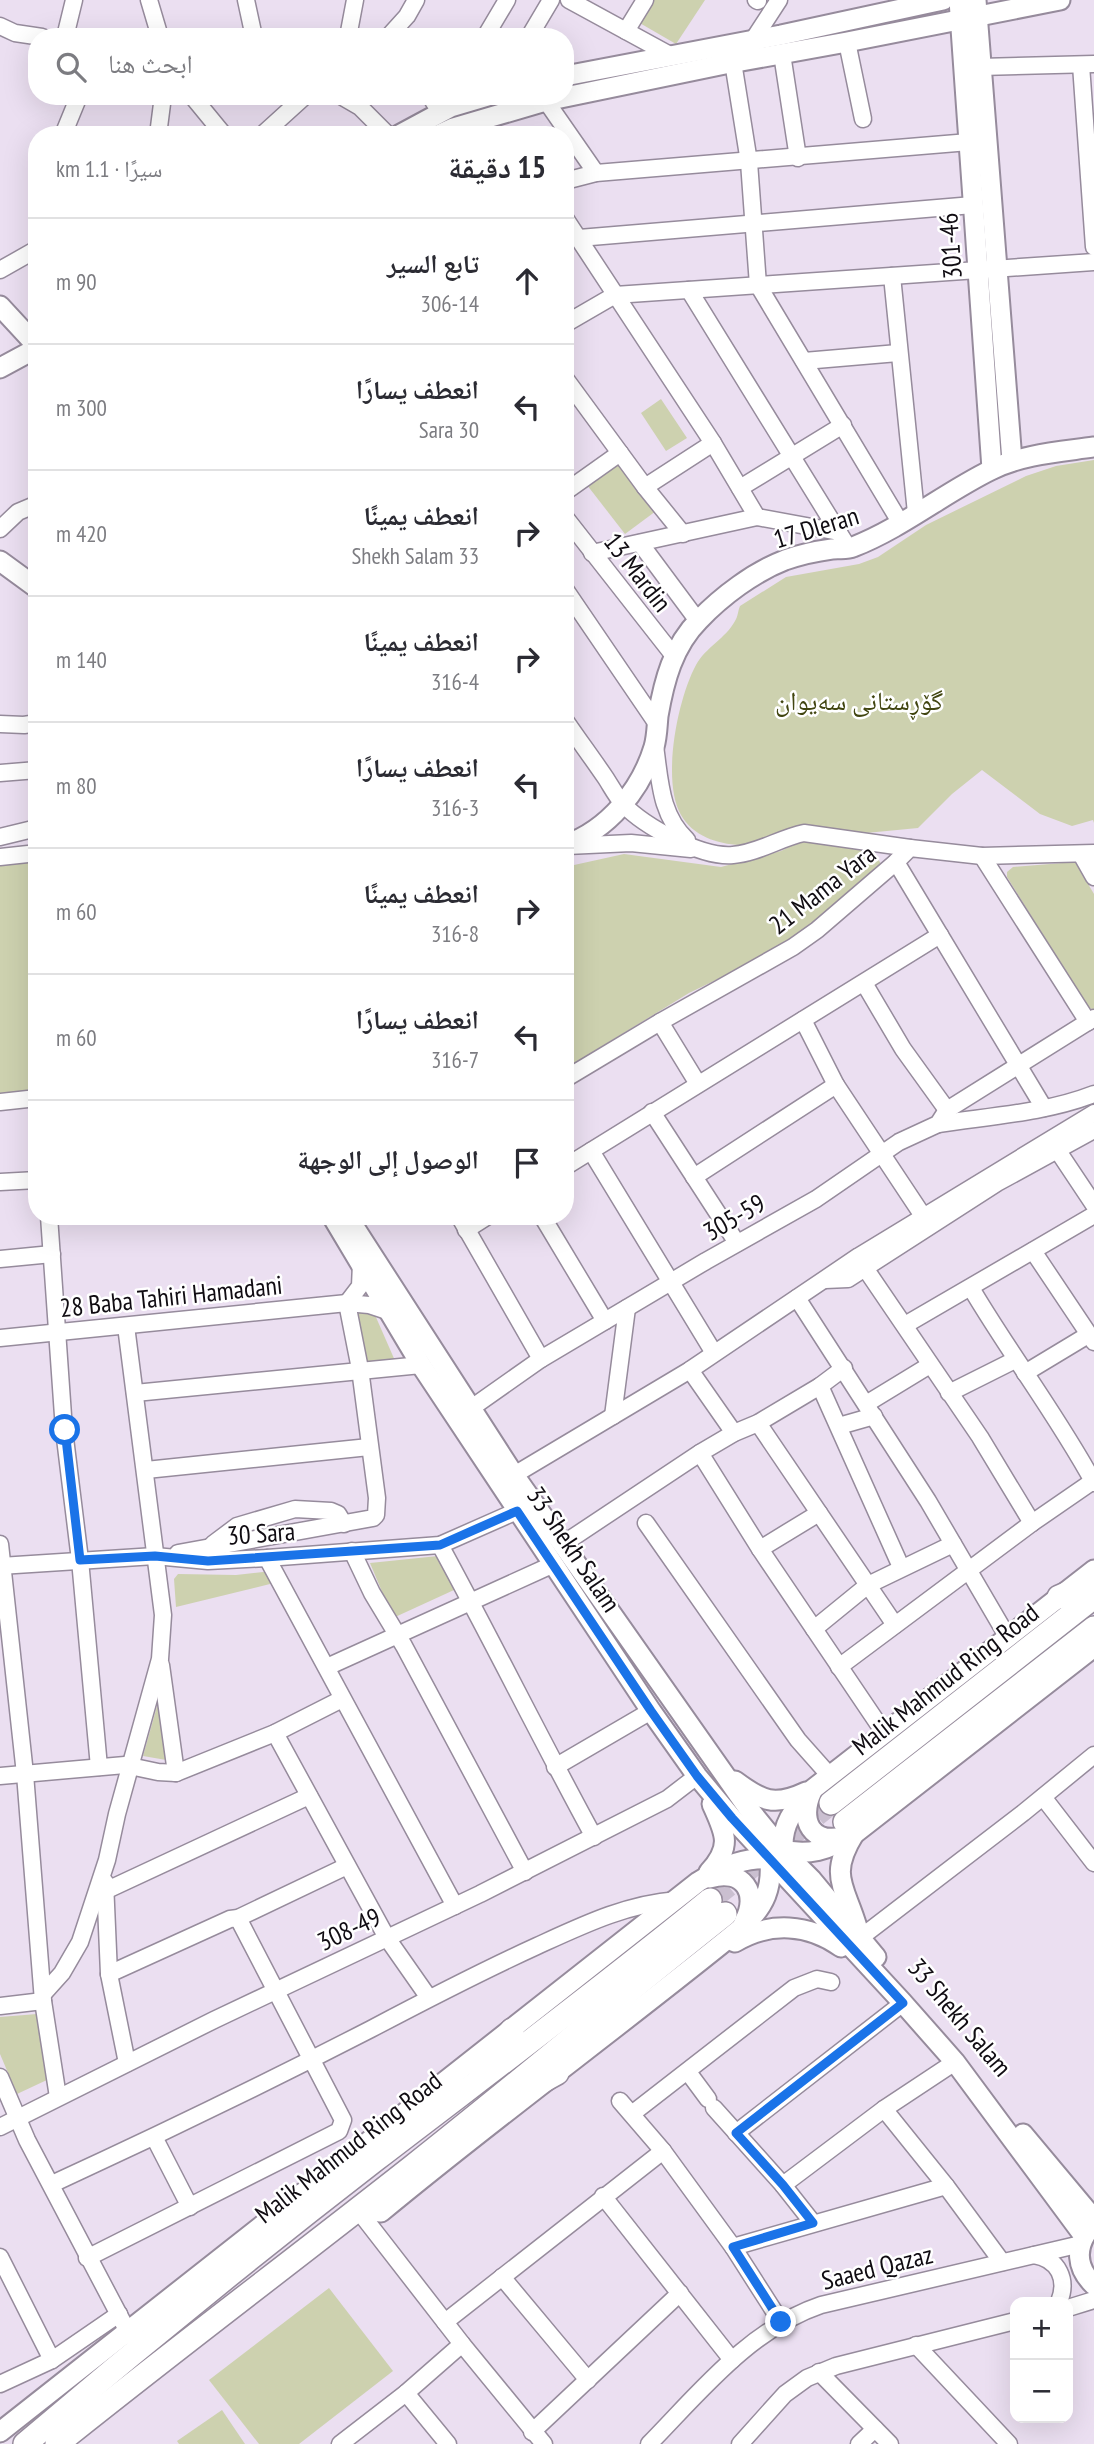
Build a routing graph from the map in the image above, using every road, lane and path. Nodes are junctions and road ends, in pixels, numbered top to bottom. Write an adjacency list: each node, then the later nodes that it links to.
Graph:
1 (74, 0): 16 (street)
2 (149, 0): 17 (street)
3 (246, 0): 18 (street)
4 (355, 0): 19 (street)
5 (416, 0): 20 (street)
6 (507, 0): 21 (street)
7 (551, 0): 22 (street)
8 (569, 0): 23 (street)
9 (645, 0): 23 (street)
10 (779, 0): 25 (street)
11 (943, 0): 13 (main road)
12 (1060, 0): 14 (main road)
13 (883, 6): 25 (main road)
14 (968, 9): 26 (main road); 31 (main road, 301-46); 52 (main road, 301-46)
15 (0, 26): 24 (street)
16 (67, 28)
17 (157, 28)
18 (252, 28)
19 (350, 28)
20 (397, 28)
21 (490, 28)
22 (534, 28)
23 (626, 31): 28 (street)
24 (28, 35)
25 (753, 40): 28 (main road)
26 (847, 42): 27 (main road); 42 (street)
27 (782, 54): 29 (main road); 53 (street)
28 (670, 55): 32 (main road)
29 (733, 62): 33 (main road); 54 (street)
30 (1087, 64): 31 (street); 61 (street)
31 (980, 67): 64 (main road, 301-46)
32 (574, 74)
33 (574, 95)
34 (76, 105): 43 (street)
35 (162, 105): 44 (street)
36 (199, 105): 45 (street)
37 (295, 105): 46 (street)
38 (357, 105): 47 (street)
39 (434, 105): 48 (main road)
40 (532, 105): 49 (main road)
41 (549, 105): 50 (street)
42 (863, 119)
43 (67, 126)
44 (160, 126)
45 (217, 126)
46 (272, 126)
47 (379, 126)
48 (410, 126)
49 (460, 126)
50 (563, 126)
51 (574, 141): 55 (street)
52 (969, 142): 53 (street); 57 (main road, 301-46)
53 (798, 158): 54 (street)
54 (749, 162): 55 (street); 58 (street)
55 (596, 173): 56 (street)
56 (574, 179)
57 (973, 205): 58 (street); 64 (main road, 301-46)
58 (754, 223): 60 (street); 67 (street)
59 (574, 231): 60 (street)
60 (579, 238): 69 (street)
61 (1094, 247)
62 (28, 254): 65 (street)
63 (1094, 262): 64 (street)
64 (987, 269): 66 (street); 85 (main road, 301-46); 86 (main road, 301-46)
65 (0, 270)
66 (892, 276): 67 (street); 76 (street)
67 (758, 285): 68 (street); 77 (street)
68 (689, 290): 69 (street); 84 (street)
69 (615, 295): 71 (street); 81 (street)
70 (0, 306): 72 (main road)
71 (574, 319)
72 (28, 335)
73 (28, 344): 75 (main road)
74 (28, 347): 78 (main road)
75 (0, 353)
76 (898, 353): 77 (street); 92 (street)
77 (804, 361): 80 (street)
78 (0, 368)
79 (574, 391): 83 (street)
80 (843, 425): 84 (street); 92 (street)
81 (713, 443): 88 (street); 89 (street)
82 (1094, 447): 85 (main road, 17 Dleran)
83 (620, 453): 87 (street); 88 (street)
84 (791, 456): 89 (street); 96 (street)
85 (1012, 461): 86 (main road, 17 Dleran)
86 (992, 469): 92 (main road, 17 Dleran)
87 (574, 486)
88 (645, 487): 95 (street)
89 (740, 488): 91 (street)
90 (28, 508): 93 (street)
91 (758, 517): 95 (street); 96 (street)
92 (908, 518): 96 (main road, 17 Dleran)
93 (0, 528)
94 (574, 532): 98 (street, 13 Mardin)
95 (683, 534): 97 (street)
96 (844, 540): 102 (main road, 17 Dleran)
97 (640, 543): 98 (street); 102 (street)
98 (592, 553): 103 (street, 13 Mardin)
99 (0, 561): 100 (main road)
100 (28, 580)
101 (574, 602): 106 (street)
102 (698, 621): 103 (main road, 17 Dleran)
103 (674, 656): 106 (main road, 17 Dleran)
104 (0, 724): 105 (street)
105 (28, 724)
106 (657, 724): 108 (main road, 17 Dleran)
107 (574, 733): 111 (street)
108 (655, 746): 111 (main road, 17 Dleran); 116 (street)
109 (28, 771): 110 (street)
110 (0, 773)
111 (623, 803): 114 (main road, 17 Dleran); 116 (street)
112 (28, 830): 113 (street)
113 (0, 837)
114 (574, 843)
115 (574, 846): 116 (street)
116 (697, 848): 117 (street)
117 (910, 848): 120 (street, 21 Mama Yara); 122 (street, 21 Mama Yara)
118 (28, 854): 121 (street)
119 (1087, 854): 120 (street, 21 Mama Yara); 123 (street)
120 (982, 856): 127 (street)
121 (0, 857)
122 (896, 862): 124 (street); 128 (street, 21 Mama Yara)
123 (1094, 877)
124 (940, 935): 125 (street); 129 (street)
125 (864, 983): 126 (street); 139 (street)
126 (803, 1020): 131 (street); 132 (street)
127 (1091, 1020): 129 (street, 305-59)
128 (660, 1022): 130 (street, 21 Mama Yara); 131 (street)
129 (1018, 1067): 136 (street); 139 (street, 305-59)
130 (574, 1074)
131 (698, 1084): 137 (street)
132 (836, 1085): 143 (street); 145 (street)
133 (1094, 1094): 136 (street)
134 (28, 1099): 135 (street)
135 (0, 1102)
136 (1044, 1108): 139 (street)
137 (652, 1112): 141 (street); 145 (street)
138 (1094, 1113): 150 (street)
139 (943, 1117): 143 (street, 305-59)
140 (1094, 1130): 142 (street)
141 (591, 1151): 144 (street); 163 (street)
142 (1058, 1151): 148 (street); 161 (street)
143 (883, 1153): 150 (street); 156 (street, 305-59)
144 (574, 1161)
145 (694, 1177): 156 (street)
146 (28, 1180): 147 (street)
147 (0, 1182)
148 (1094, 1205)
149 (1094, 1215): 157 (street)
150 (923, 1216): 162 (street)
151 (50, 1225): 158 (street)
152 (337, 1225): 160 (main road, 33 Shekh Salam)
153 (352, 1225): 177 (main road, 33 Shekh Salam)
154 (463, 1225): 176 (street)
155 (547, 1225): 169 (street)
156 (737, 1244): 163 (street, 305-59)
157 (1033, 1251): 164 (street); 174 (street)
158 (52, 1254): 159 (street); 172 (street)
159 (0, 1259)
160 (361, 1264): 166 (street); 168 (main road, 33 Shekh Salam)
161 (865, 1268): 162 (street); 170 (street)
162 (822, 1281): 165 (street)
163 (671, 1282): 167 (street, 305-59); 175 (street)
164 (971, 1288): 170 (street); 179 (street)
165 (797, 1298): 175 (street); 180 (street)
166 (347, 1303): 168 (street, 28 Baba Tahiri Hamadani); 171 (street, 28 Baba Tahiri Hamadani); 181 (street)
167 (627, 1308): 169 (street, 305-59); 188 (street)
168 (390, 1312): 177 (main road, 33 Shekh Salam)
169 (606, 1321): 176 (street, 305-59)
170 (905, 1325): 178 (street)
171 (126, 1326): 172 (street, 28 Baba Tahiri Hamadani); 184 (street)
172 (58, 1332): 173 (street, 28 Baba Tahiri Hamadani); 209 (street)
173 (0, 1338)
174 (1091, 1338): 179 (street)
175 (714, 1353): 182 (street)
176 (541, 1359): 186 (street, 305-59)
177 (428, 1362): 181 (street); 186 (main road, 33 Shekh Salam); 197 (main road, 33 Shekh Salam)
178 (930, 1365): 185 (street); 187 (street)
179 (1020, 1366): 185 (street); 196 (street)
180 (844, 1368): 183 (street); 187 (street)
181 (360, 1369): 184 (street); 192 (street)
182 (690, 1370): 188 (street); 191 (street)
183 (820, 1386): 189 (street); 190 (street)
184 (135, 1393): 194 (street)
185 (949, 1394): 200 (street)
186 (470, 1409): 195 (main road, 33 Shekh Salam)
187 (870, 1410): 190 (street); 203 (street)
188 (613, 1416): 195 (street)
189 (758, 1423): 191 (street); 198 (street)
190 (839, 1426): 212 (street)
191 (734, 1433): 193 (street)
192 (369, 1447): 194 (street); 207 (street)
193 (700, 1453): 202 (street); 205 (street)
194 (146, 1470): 207 (street)
195 (514, 1475): 202 (main road, 33 Shekh Salam)
196 (1093, 1482): 200 (street)
197 (517, 1511): 204 (street, 30 Sara); 210 (main road, 33 Shekh Salam)
198 (818, 1513): 205 (street); 216 (street)
199 (646, 1523): 241 (street)
200 (1032, 1523): 214 (street)
201 (0, 1544): 211 (street)
202 (562, 1544): 237 (main road, 33 Shekh Salam)
203 (953, 1544): 212 (street); 214 (street)
204 (440, 1545): 206 (street, 30 Sara); 219 (street)
205 (761, 1549): 222 (street)
206 (352, 1551): 208 (street, 30 Sara); 224 (street)
207 (155, 1556): 208 (street, 30 Sara); 209 (street, 30 Sara); 226 (street)
208 (267, 1558): 227 (street)
209 (80, 1560): 211 (street, 30 Sara); 235 (street)
210 (554, 1563): 219 (street); 230 (main road, 33 Shekh Salam)
211 (1, 1566): 239 (street)
212 (901, 1567): 216 (street)
213 (1094, 1570): 217 (main road)
214 (969, 1572): 220 (street); 223 (street)
215 (1094, 1582): 217 (highway)
216 (867, 1585): 220 (street); 222 (street)
217 (1059, 1597): 223 (main road)
218 (1094, 1597): 244 (highway, Malik Mahmud Ring Road)
219 (471, 1601): 224 (street); 236 (street)
220 (895, 1625): 228 (street)
221 (1094, 1628): 247 (highway, Malik Mahmud Ring Road)
222 (814, 1629): 228 (street)
223 (1007, 1636): 232 (main road)
224 (398, 1637): 227 (street); 253 (street)
225 (1094, 1647): 247 (main road)
226 (160, 1659): 234 (street); 238 (street)
227 (327, 1667): 229 (street)
228 (839, 1667): 232 (street)
229 (342, 1699): 231 (street); 257 (street)
230 (651, 1711): 236 (street); 242 (main road, 33 Shekh Salam)
231 (275, 1733): 238 (street); 243 (street)
232 (885, 1734): 241 (main road)
233 (1094, 1755): 245 (street)
234 (131, 1766): 235 (street); 238 (street); 250 (street)
235 (99, 1767): 239 (street)
236 (555, 1767): 248 (street)
237 (722, 1771): 244 (main road); 246 (main road, 33 Shekh Salam)
238 (176, 1773)
239 (25, 1774): 240 (street); 267 (street)
240 (0, 1776)
241 (830, 1776): 244 (main road)
242 (701, 1780): 246 (main road, 33 Shekh Salam); 248 (street, 308-49); 258 (main road)
243 (309, 1796): 252 (street); 255 (street)
244 (822, 1796): 247 (main road); 249 (main road)
245 (1043, 1797): 251 (street); 261 (street)
246 (740, 1813): 249 (main road, 33 Shekh Salam)
247 (850, 1828): 249 (main road); 261 (main road)
248 (594, 1837): 253 (street, 308-49)
249 (777, 1854): 254 (main road, 33 Shekh Salam); 258 (main road); 258 (main road)
250 (107, 1860): 255 (street); 267 (street)
251 (1094, 1863)
252 (347, 1866): 259 (street); 260 (street)
253 (525, 1872): 257 (street, 308-49)
254 (806, 1885): 261 (main road, 33 Shekh Salam); 262 (main road, 33 Shekh Salam)
255 (105, 1891): 264 (street)
256 (677, 1900): 258 (main road); 268 (street); 271 (main road)
257 (455, 1906): 260 (street, 308-49)
258 (718, 1906): 263 (main road); 279 (highway, Malik Mahmud Ring Road); 283 (highway, Malik Mahmud Ring Road)
259 (238, 1918): 264 (street); 266 (street)
260 (387, 1938): 266 (street, 308-49); 268 (street)
261 (860, 1938): 298 (main road, 33 Shekh Salam)
262 (864, 1962): 263 (main road); 269 (main road, 33 Shekh Salam)
263 (690, 1970): 276 (main road)
264 (109, 1974): 273 (street)
265 (831, 1982): 275 (street)
266 (275, 1990): 272 (street); 273 (street, 308-49)
267 (43, 1997): 270 (street); 278 (street)
268 (429, 1998): 272 (street)
269 (903, 2003): 274 (main road, 33 Shekh Salam); 286 (street)
270 (0, 2006)
271 (512, 2030): 279 (highway); 293 (main road)
272 (313, 2059): 287 (street); 295 (street)
273 (127, 2063): 278 (street, 308-49)
274 (954, 2063): 281 (street); 298 (main road, 33 Shekh Salam)
275 (688, 2072): 282 (street); 286 (street)
276 (557, 2073): 283 (highway); 296 (main road)
277 (0, 2077): 284 (street)
278 (58, 2097): 284 (street, 308-49)
279 (455, 2099): 289 (highway, Malik Mahmud Ring Road)
280 (620, 2101): 282 (street)
281 (884, 2109): 291 (street); 292 (street)
282 (633, 2113): 288 (street)
283 (474, 2118): 296 (highway, Malik Mahmud Ring Road)
284 (17, 2119): 285 (street, 308-49); 290 (street)
285 (0, 2127)
286 (736, 2133): 291 (street)
287 (154, 2137): 290 (street); 295 (street)
288 (663, 2151): 294 (street); 299 (street)
289 (372, 2162): 293 (highway); 313 (highway, Malik Mahmud Ring Road)
290 (52, 2184): 302 (street)
291 (783, 2185): 297 (street)
292 (946, 2186): 297 (street); 303 (street)
293 (303, 2194): 313 (main road)
294 (603, 2196): 304 (street); 306 (street)
295 (190, 2207): 302 (street)
296 (358, 2210): 310 (street); 327 (highway, Malik Mahmud Ring Road)
297 (813, 2223): 299 (street)
298 (1088, 2231): 300 (street, Saaed Qazaz); 305 (main road, 33 Shekh Salam)
299 (733, 2247): 311 (street)
300 (1032, 2255): 303 (street, Saaed Qazaz); 307 (street)
301 (0, 2258): 316 (street)
302 (87, 2258): 313 (street)
303 (1002, 2262): 311 (street, Saaed Qazaz)
304 (502, 2277): 310 (street); 319 (street)
305 (1094, 2285)
306 (680, 2293): 317 (street); 319 (street)
307 (1061, 2297)
308 (1094, 2300): 309 (street)
309 (1073, 2306)
310 (445, 2322): 314 (street)
311 (781, 2322): 317 (street, Saaed Qazaz)
312 (1010, 2322): 315 (street)
313 (129, 2330): 316 (street); 323 (main road); 326 (highway, Malik Mahmud Ring Road)
314 (462, 2344): 321 (street); 324 (street)
315 (916, 2344): 318 (street); 334 (street)
316 (52, 2360): 320 (street)
317 (732, 2360): 330 (street, Saaed Qazaz)
318 (820, 2372): 322 (street); 331 (street)
319 (588, 2379): 324 (street)
320 (0, 2384)
321 (406, 2393): 325 (street); 328 (street)
322 (875, 2429): 332 (street); 333 (street)
323 (0, 2432)
324 (532, 2432): 329 (street)
325 (346, 2442)
326 (24, 2444)
327 (57, 2444)
328 (448, 2444)
329 (544, 2444)
330 (649, 2444)
331 (740, 2444)
332 (859, 2444)
333 (890, 2444)
334 (1009, 2444)

